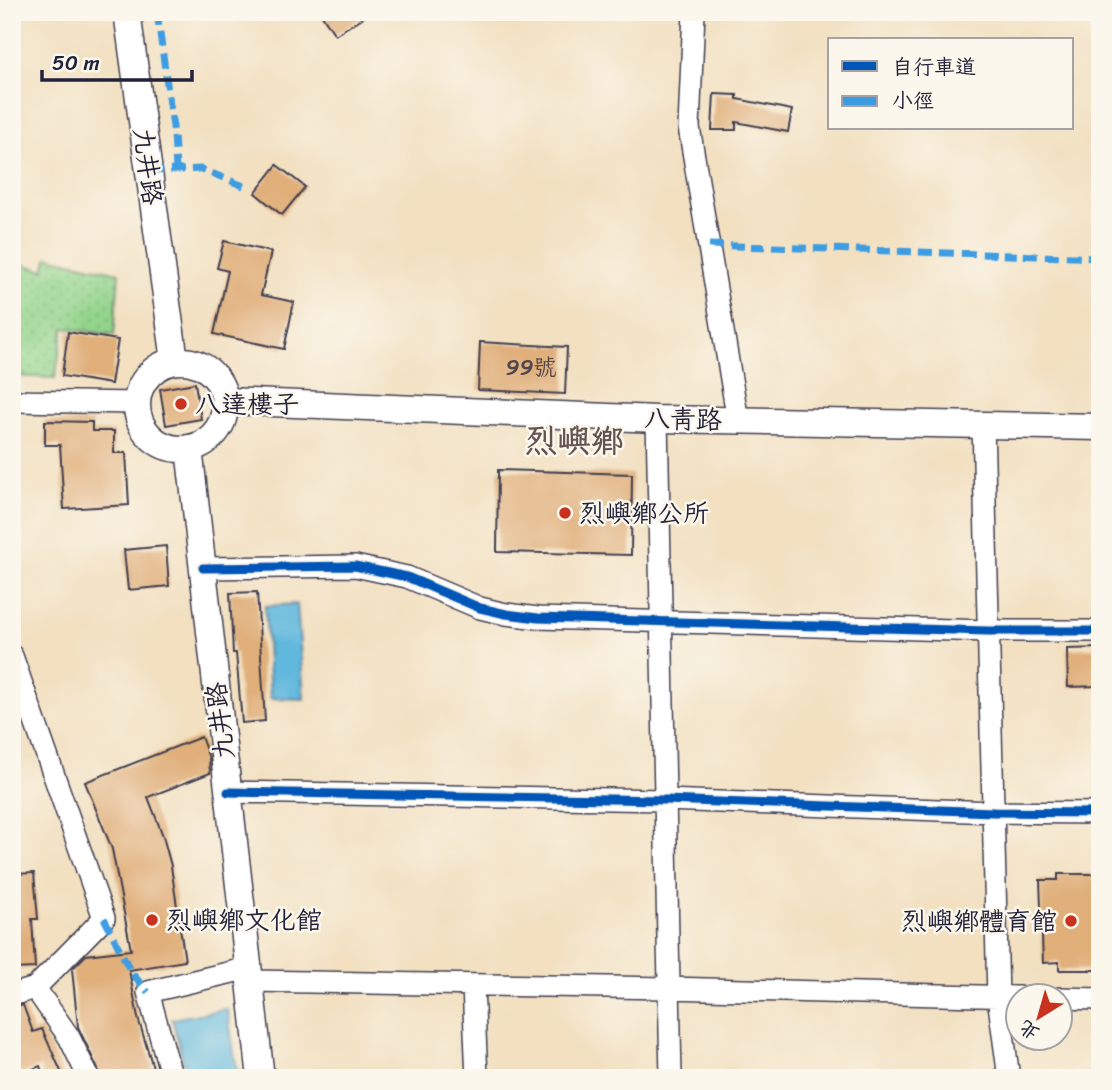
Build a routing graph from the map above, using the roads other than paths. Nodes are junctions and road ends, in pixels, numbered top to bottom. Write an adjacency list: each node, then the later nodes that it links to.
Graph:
1 (127, 12): 3 (main road, 九井路)
2 (694, 12): 8 (street)
3 (175, 361): 5 (main road); 6 (main road)
4 (12, 401): 6 (street)
5 (225, 401): 7 (main road, 八青路); 11 (main road)
6 (137, 403): 11 (main road)
7 (657, 419): 8 (main road, 八青路); 13 (street)
8 (738, 421): 9 (main road, 八青路)
9 (983, 424): 10 (main road, 八青路); 14 (street)
10 (1100, 427)
11 (189, 448): 12 (main road, 九井路)
12 (203, 568): 13 (street); 17 (main road, 九井路)
13 (661, 622): 14 (street); 18 (street)
14 (988, 631): 15 (street); 19 (street)
15 (1100, 631)
16 (12, 656): 24 (street)
17 (228, 792): 18 (street); 21 (main road, 九井路)
18 (665, 800): 19 (street); 25 (street)
19 (993, 812): 20 (street); 22 (street)
20 (1100, 813)
21 (250, 974): 23 (street); 32 (street); 33 (main road, 九井路)
22 (1007, 982)
23 (473, 985): 25 (street); 34 (street)
24 (36, 988): 26 (street); 31 (street)
25 (669, 988): 27 (street); 35 (street)
26 (12, 995)
27 (1004, 997)
28 (1074, 999): 29 (street)
29 (1100, 999)
30 (1009, 1052): 36 (street)
31 (89, 1078)
32 (172, 1078)
33 (261, 1078)
34 (477, 1078)
35 (671, 1078)
36 (1009, 1078)

